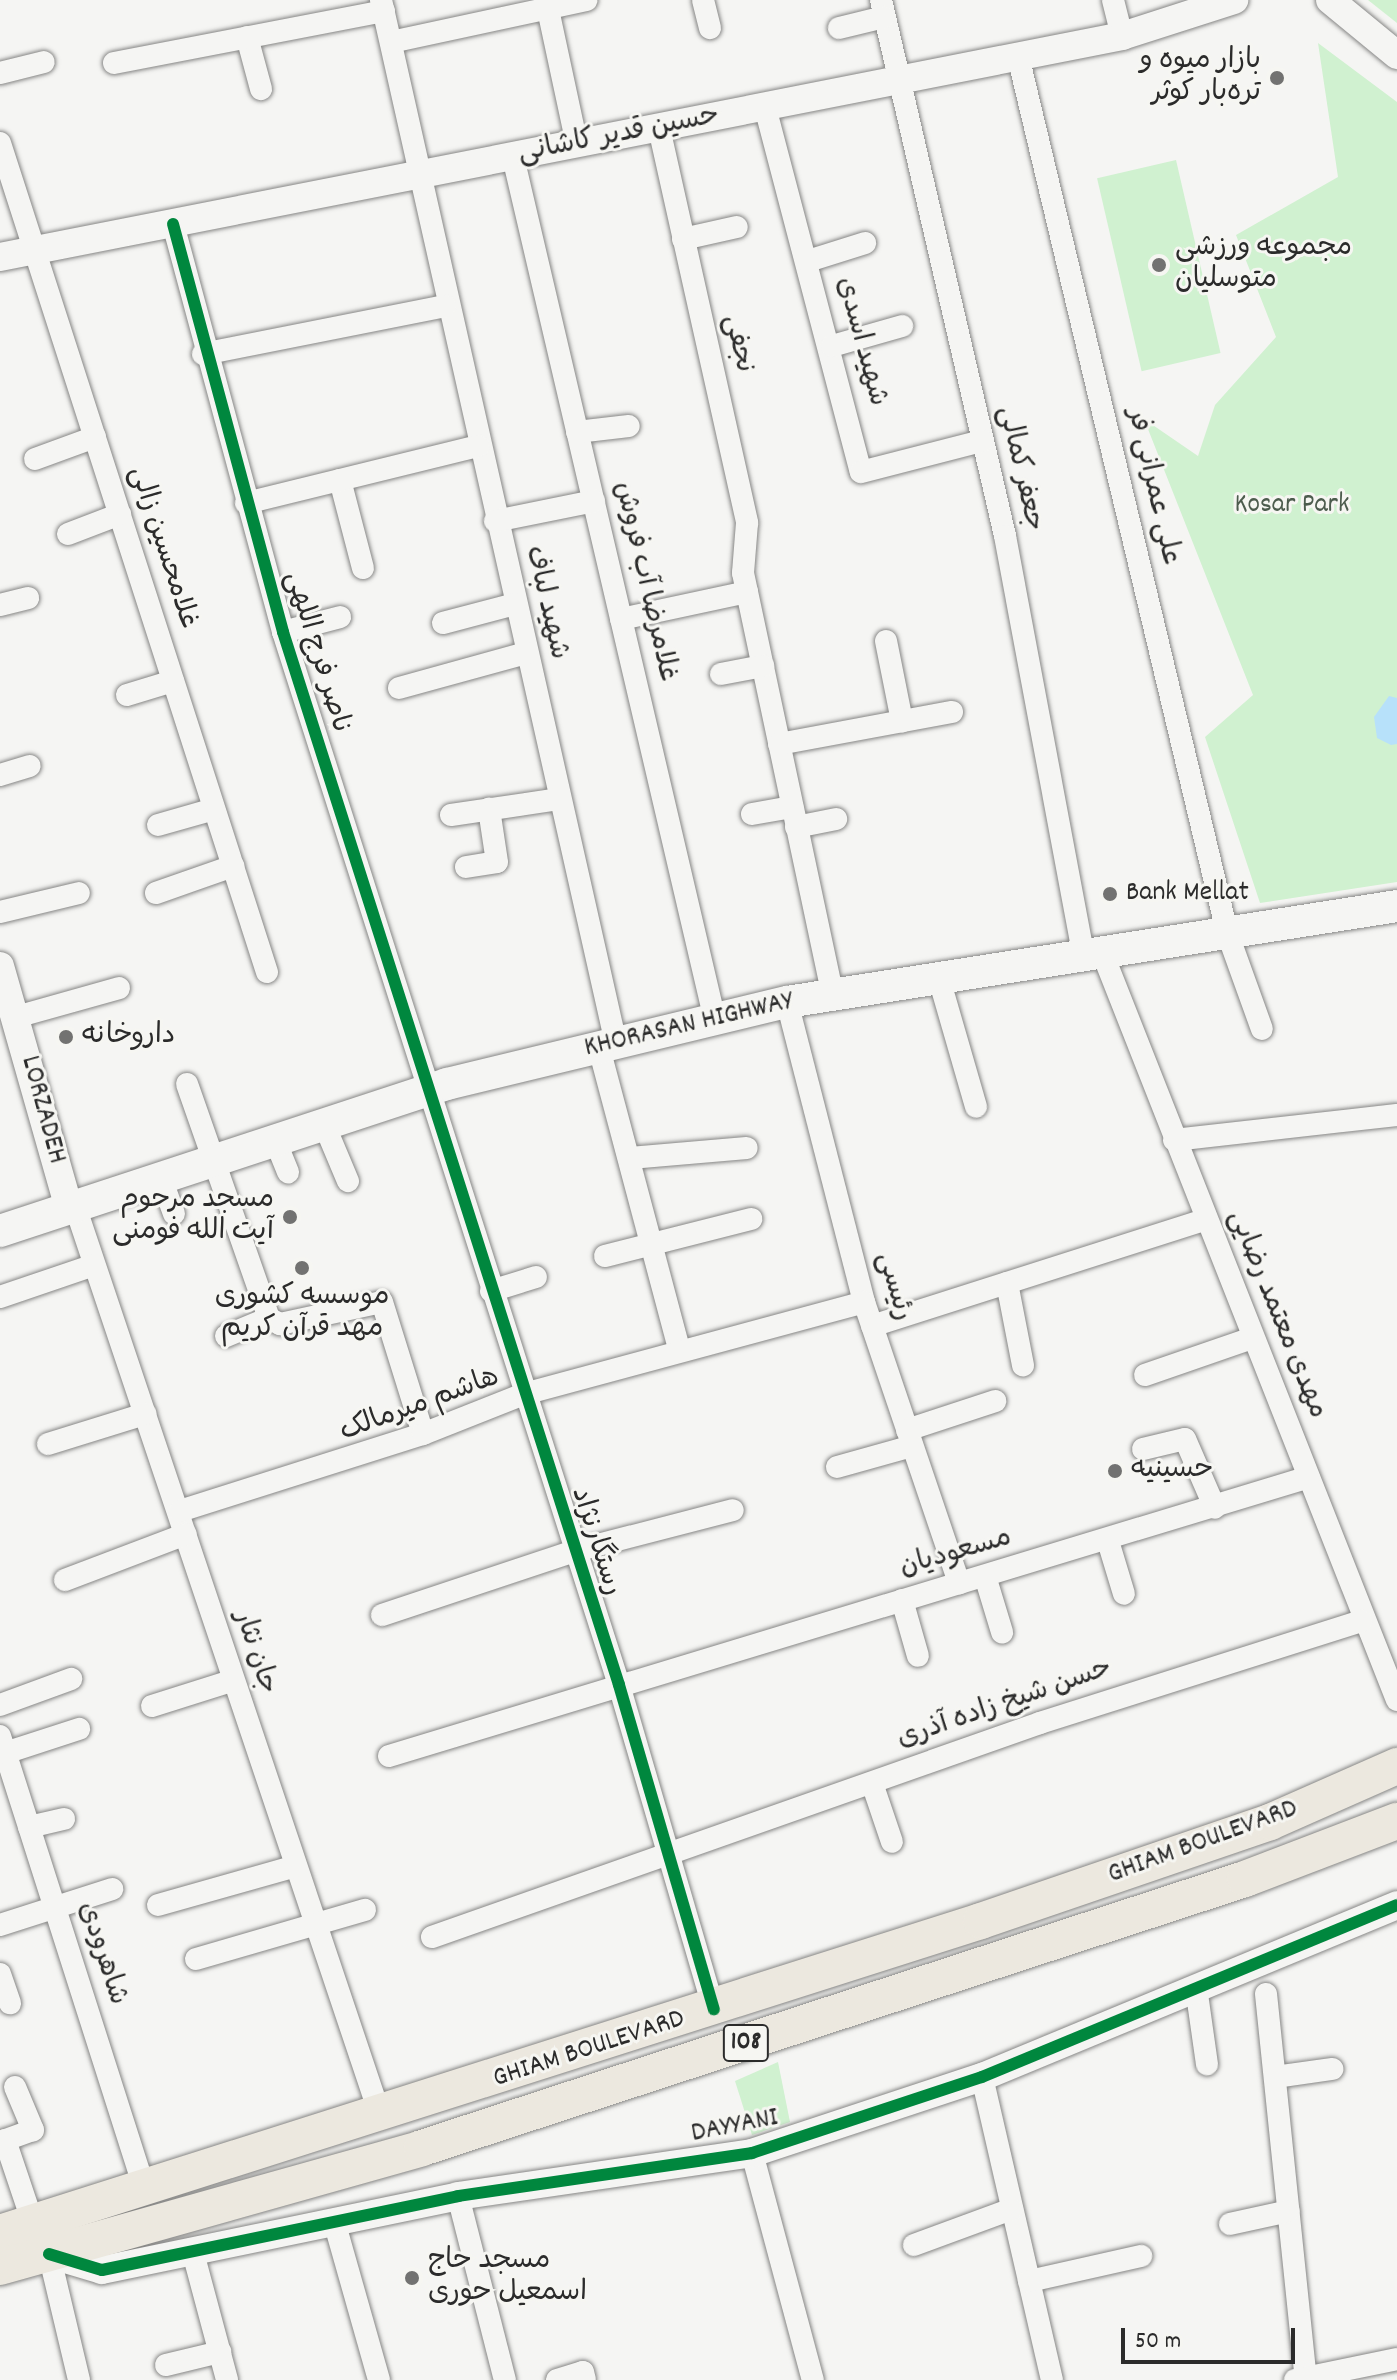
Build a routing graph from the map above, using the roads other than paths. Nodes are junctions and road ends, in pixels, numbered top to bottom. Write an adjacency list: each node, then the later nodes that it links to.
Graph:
1 (587, 0): 6 (street)
2 (703, 0): 9 (street)
3 (1113, 0): 11 (street)
4 (1234, 0): 11 (street, حسین قدیر کاشانی)
5 (1330, 0): 14 (street)
6 (547, 5): 13 (street); 24 (street)
7 (382, 6): 12 (street); 13 (street, شهید لباف)
8 (882, 8): 10 (street); 19 (street, جعفر کمالی)
9 (710, 28)
10 (839, 28)
11 (1122, 36): 15 (street, حسین قدیر کاشانی)
12 (247, 37): 17 (street); 20 (street)
13 (391, 42): 26 (street, شهید لباف)
14 (1397, 55)
15 (1018, 56): 19 (street, حسین قدیر کاشانی); 85 (street, علی عمرانی فر)
16 (44, 62): 18 (street)
17 (114, 63)
18 (0, 73)
19 (898, 81): 21 (street, حسین قدیر کاشانی); 41 (street, جعفر کمالی)
20 (261, 89)
21 (765, 107): 22 (street, حسین قدیر کاشانی); 33 (street, شهید اسدی)
22 (659, 128): 24 (street, حسین قدیر کاشانی); 29 (street, نجفی)
23 (0, 143): 31 (street, غلامحسین زالی)
24 (577, 144): 25 (street, حسین قدیر کاشانی)
25 (513, 157): 26 (street, حسین قدیر کاشانی); 39 (street, غلامرضا آب فروش)
26 (421, 175): 27 (street, حسین قدیر کاشانی); 34 (street, شهید لباف)
27 (173, 224): 31 (street, حسین قدیر کاشانی); 37 (street, ناصر فرج اللهی)
28 (737, 227): 29 (street)
29 (683, 239): 51 (street, نجفی)
30 (865, 243): 33 (street)
31 (34, 250): 32 (street, حسین قدیر کاشانی); 40 (street, غلامحسین زالی)
32 (0, 257)
33 (808, 261): 36 (street, شهید اسدی)
34 (445, 306): 37 (street); 42 (street, شهید لباف)
35 (902, 326): 36 (street)
36 (832, 346): 41 (street, شهید اسدی)
37 (203, 354): 46 (street, ناصر فرج اللهی)
38 (629, 426): 39 (street)
39 (577, 432): 45 (street, غلامرضا آب فروش)
40 (95, 437): 43 (street); 47 (street, غلامحسین زالی)
41 (982, 441): 86 (street, جعفر کمالی)
42 (478, 446): 44 (street); 48 (street, شهید لباف)
43 (35, 459)
44 (340, 480): 46 (street); 50 (street)
45 (594, 501): 48 (street); 56 (street, غلامرضا آب فروش)
46 (246, 503): 58 (street, ناصر فرج اللهی)
47 (120, 514): 49 (street); 63 (street, غلامحسین زالی)
48 (495, 521): 53 (street, شهید لباف)
49 (68, 534)
50 (363, 568)
51 (745, 582): 56 (street); 61 (street, نجفی)
52 (28, 598): 54 (street)
53 (515, 604): 57 (street); 60 (street, شهید لباف)
54 (0, 605)
55 (340, 617): 58 (street)
56 (621, 619): 94 (street, غلامرضا آب فروش)
57 (443, 623)
58 (283, 632): 98 (street, ناصر فرج اللهی)
59 (886, 641): 67 (street)
60 (526, 653): 64 (street); 71 (street, شهید لباف)
61 (763, 666): 62 (street); 68 (street, نجفی)
62 (721, 674)
63 (173, 681): 65 (street); 72 (street, غلامحسین زالی)
64 (399, 688)
65 (127, 695)
66 (952, 712): 67 (street)
67 (902, 721): 68 (street)
68 (779, 744): 76 (street, نجفی)
69 (30, 766): 70 (street)
70 (0, 775)
71 (560, 799): 73 (street); 96 (street, شهید لباف)
72 (214, 809): 78 (street); 79 (street, غلامحسین زالی)
73 (489, 809): 75 (street); 80 (street)
74 (752, 814): 76 (street)
75 (451, 815)
76 (794, 817): 77 (street); 91 (street, نجفی)
77 (836, 819)
78 (158, 825)
79 (233, 866): 82 (street); 88 (street, غلامحسین زالی)
80 (466, 867)
81 (79, 893): 84 (street)
82 (156, 893)
83 (1397, 906): 85 (main road, KHORASAN HIGHWAY)
84 (0, 912)
85 (1227, 932): 86 (main road, KHORASAN HIGHWAY); 95 (street, علی عمرانی فر)
86 (1093, 953): 89 (main road, KHORASAN HIGHWAY); 103 (street, مهدی معتمد رضایی)
87 (0, 966): 93 (street, LORZADEH)
88 (267, 972)
89 (938, 975): 91 (main road, KHORASAN HIGHWAY); 99 (street)
90 (119, 988): 93 (street)
91 (832, 993): 92 (main road, KHORASAN HIGHWAY)
92 (787, 1002): 94 (main road, KHORASAN HIGHWAY); 122 (street, رئیسی)
93 (16, 1017): 110 (street, LORZADEH)
94 (715, 1020): 96 (main road, KHORASAN HIGHWAY)
95 (1262, 1029)
96 (608, 1046): 98 (main road, KHORASAN HIGHWAY); 105 (street, شهید لباف)
97 (187, 1084): 106 (street)
98 (427, 1092): 101 (main road, KHORASAN HIGHWAY); 120 (street, رستگارنژاد)
99 (976, 1107)
100 (1397, 1115): 103 (street)
101 (324, 1124): 102 (main road, KHORASAN HIGHWAY); 109 (street)
102 (275, 1140): 106 (main road, KHORASAN HIGHWAY); 107 (street)
103 (1174, 1140): 113 (street, مهدی معتمد رضایی)
104 (747, 1148): 105 (street)
105 (630, 1158): 115 (street, شهید لباف)
106 (214, 1159): 108 (main road, KHORASAN HIGHWAY); 123 (street)
107 (288, 1172)
108 (161, 1178): 110 (main road, KHORASAN HIGHWAY); 111 (street)
109 (348, 1181)
110 (72, 1207): 114 (main road, KHORASAN HIGHWAY); 117 (street, جان نثار)
111 (174, 1214)
112 (751, 1219): 115 (street)
113 (1205, 1220): 119 (street); 126 (street, مهدی معتمد رضایی)
114 (0, 1231)
115 (654, 1245): 116 (street); 127 (street, شهید لباف)
116 (605, 1256)
117 (94, 1265): 121 (street); 132 (street, جان نثار)
118 (536, 1277): 120 (street)
119 (1007, 1283): 124 (street); 128 (street)
120 (491, 1291): 130 (street, رستگارنژاد)
121 (0, 1297)
122 (864, 1302): 124 (street, رئیسی); 127 (street, هاشم میرمالک)
123 (269, 1318): 125 (street); 133 (street)
124 (872, 1326): 134 (street, رئیسی)
125 (226, 1336)
126 (1252, 1338): 129 (street); 138 (street, مهدی معتمد رضایی)
127 (679, 1348): 130 (street, هاشم میرمالک)
128 (1023, 1365)
129 (1145, 1375)
130 (524, 1394): 133 (street, هاشم میرمالک); 144 (street, رستگارنژاد)
131 (995, 1401): 134 (street)
132 (145, 1414): 135 (street); 141 (street, جان نثار)
133 (423, 1434): 141 (street, هاشم میرمالک)
134 (910, 1438): 137 (street); 147 (street, رئیسی)
135 (48, 1444)
136 (1143, 1449): 139 (street)
137 (837, 1467)
138 (1309, 1477): 139 (street, مسعودیان); 151 (street, مهدی معتمد رضایی)
139 (1215, 1508): 143 (street, مسعودیان)
140 (733, 1510): 144 (street)
141 (180, 1511): 142 (street, جان نثار)
142 (186, 1534): 146 (street); 155 (street, جان نثار)
143 (1108, 1541): 145 (street, مسعودیان); 148 (street)
144 (571, 1552): 150 (street); 156 (street, رستگارنژاد)
145 (985, 1576): 147 (street, مسعودیان); 152 (street)
146 (65, 1580)
147 (959, 1583): 149 (street, مسعودیان)
148 (1124, 1594)
149 (902, 1600): 153 (street); 156 (street, مسعودیان)
150 (382, 1615)
151 (1361, 1621): 157 (street, مهدی معتمد رضایی); 164 (street, حسن شیخ زاده آذری)
152 (1002, 1632)
153 (918, 1656)
154 (71, 1679): 158 (street)
155 (231, 1681): 159 (street); 170 (street, جان نثار)
156 (619, 1685): 162 (street, مسعودیان); 169 (street, رستگارنژاد)
157 (1397, 1700)
158 (0, 1705)
159 (152, 1706)
160 (79, 1729): 161 (street)
161 (2, 1744): 167 (street, شاهرودی)
162 (389, 1756)
163 (1397, 1766): 184 (main road, GHIAM BOULEVARD / 108)
164 (872, 1783): 168 (street); 169 (street, حسن شیخ زاده آذری)
165 (64, 1819): 167 (street)
166 (1397, 1821): 199 (main road, GHIAM BOULEVARD / 108)
167 (29, 1827): 174 (street, شاهرودی)
168 (892, 1842)
169 (670, 1849): 178 (street, حسن شیخ زاده آذری); 184 (street, رستگارنژاد)
170 (296, 1866): 172 (street); 177 (street, جان نثار)
171 (112, 1889): 174 (street)
172 (158, 1905)
173 (1397, 1905): 181 (street, DAYYANI)
174 (55, 1907): 176 (street); 193 (street, شاهرودی)
175 (365, 1910): 177 (street)
176 (0, 1925)
177 (316, 1927): 179 (street); 190 (street, جان نثار)
178 (432, 1937)
179 (196, 1959)
180 (0, 1974): 183 (street)
181 (1197, 1994): 185 (street); 187 (street, DAYYANI)
182 (1266, 1994): 188 (street)
183 (10, 2003)
184 (714, 2009): 190 (main road, GHIAM BOULEVARD / 108)
185 (1207, 2064)
186 (1332, 2069): 188 (street)
187 (982, 2077): 192 (street, DAYYANI); 195 (street)
188 (1275, 2077): 196 (street)
189 (15, 2087): 191 (street)
190 (381, 2118): 193 (main road, GHIAM BOULEVARD / 108)
191 (2, 2140): 199 (street)
192 (752, 2153): 194 (street, DAYYANI); 215 (street)
193 (145, 2190): 199 (main road, GHIAM BOULEVARD / 108)
194 (458, 2196): 197 (street, DAYYANI); 212 (street)
195 (1012, 2209): 200 (street); 204 (street)
196 (1289, 2211): 198 (street); 208 (street)
197 (334, 2221): 201 (street, DAYYANI); 211 (street)
198 (1230, 2224)
199 (27, 2237): 201 (street, DAYYANI); 203 (main road, GHIAM BOULEVARD / 108); 209 (street)
200 (914, 2245)
201 (192, 2249): 205 (street)
202 (1141, 2256): 204 (street)
203 (0, 2267)
204 (1029, 2281): 216 (street)
205 (220, 2352): 207 (street); 210 (street)
206 (1397, 2359): 208 (street)
207 (166, 2365)
208 (1302, 2379)
209 (79, 2380)
210 (227, 2380)
211 (379, 2380)
212 (505, 2380)
213 (557, 2380): 214 (street)
214 (585, 2380)
215 (813, 2380)
216 (1052, 2380)

